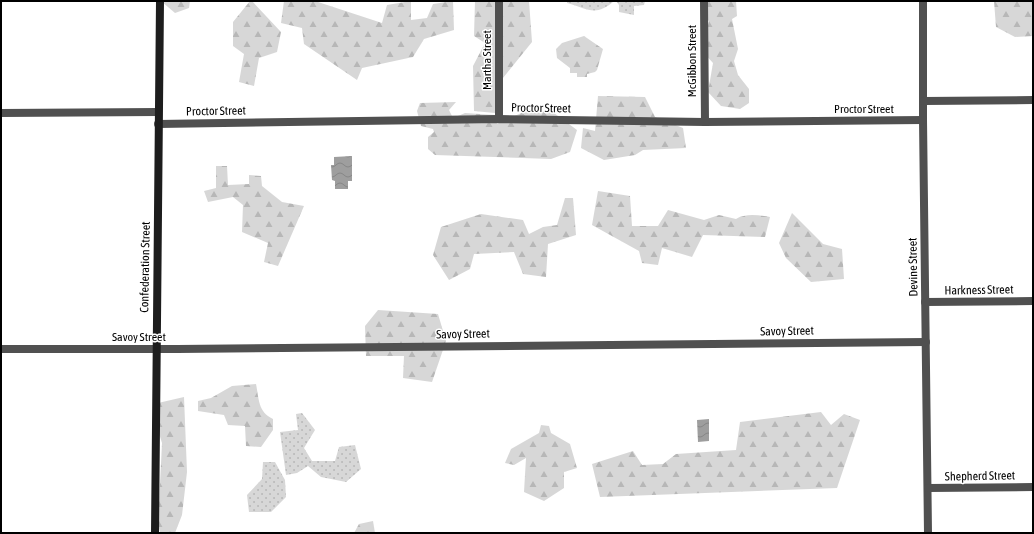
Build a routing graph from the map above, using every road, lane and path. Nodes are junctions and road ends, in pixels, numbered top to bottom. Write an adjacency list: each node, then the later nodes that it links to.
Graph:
1 (160, 1): 7 (main road, Confederation Street)
2 (499, 1): 9 (street, Martha Street)
3 (704, 1): 11 (street, McGibbon Street)
4 (923, 1): 6 (street, Devine Street)
5 (1033, 100): 6 (street)
6 (924, 102): 10 (street, Devine Street)
7 (158, 112): 8 (street); 12 (main road, Confederation Street)
8 (1, 113)
9 (499, 119): 11 (street, Proctor Street); 12 (street, Proctor Street)
10 (923, 120): 11 (street, Proctor Street); 14 (street, Devine Street)
11 (705, 122)
12 (158, 124): 16 (main road, Confederation Street)
13 (1033, 301): 14 (street, Harkness Street)
14 (925, 302): 15 (street, Devine Street)
15 (926, 342): 16 (street, Savoy Street); 19 (street, Devine Street)
16 (156, 348): 17 (street, Savoy Street); 20 (main road, Confederation Street)
17 (1, 349)
18 (1033, 487): 19 (street, Shepherd Street)
19 (928, 488): 21 (street, Devine Street)
20 (155, 533)
21 (928, 533)

